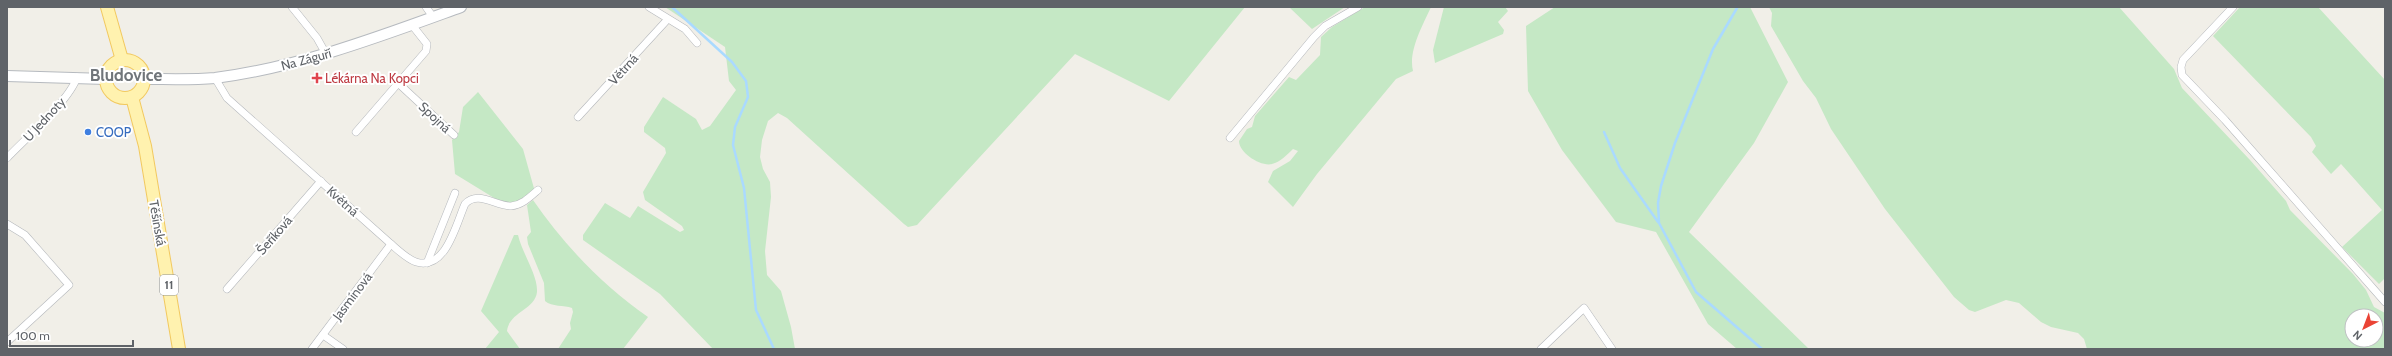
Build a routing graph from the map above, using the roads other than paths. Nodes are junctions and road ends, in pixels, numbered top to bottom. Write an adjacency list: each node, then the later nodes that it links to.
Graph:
1 (107, 7): 13 (main road)
2 (292, 7): 12 (street)
3 (426, 7): 8 (street)
4 (461, 7): 8 (street, Na Záguří)
5 (649, 7): 9 (street)
6 (1358, 7): 24 (street)
7 (2233, 7): 33 (street)
8 (433, 17): 10 (street, Na Záguří)
9 (667, 20): 11 (street); 21 (street, Větrná)
10 (412, 25): 12 (street, Na Záguří); 19 (street)
11 (697, 43)
12 (326, 54): 16 (street, Na Záguří)
13 (122, 60): 17 (main road); 18 (main road)
14 (7, 76): 15 (street)
15 (77, 77): 17 (street); 25 (street, U Jednoty)
16 (215, 78): 18 (street, Na Záguří); 26 (street, Květná)
17 (106, 79): 20 (main road)
18 (145, 79): 20 (main road)
19 (398, 83): 22 (street); 23 (street, Spojná)
20 (132, 97): 36 (main road, Těšínská / 11)
21 (578, 118)
22 (356, 132)
23 (454, 135)
24 (1230, 138)
25 (7, 158)
26 (321, 181): 30 (street, Květná); 32 (street, Šeříková)
27 (538, 190): 31 (street)
28 (455, 193): 31 (street)
29 (7, 224): 35 (street)
30 (391, 244): 31 (street, Květná); 34 (street, Jasmínová)
31 (427, 263)
32 (227, 289)
33 (2385, 302)
34 (323, 335): 37 (street, Jasmínová); 38 (street)
35 (7, 342)
36 (179, 349)
37 (312, 349)
38 (343, 349)
39 (1541, 349): 40 (street)
40 (1612, 349)

